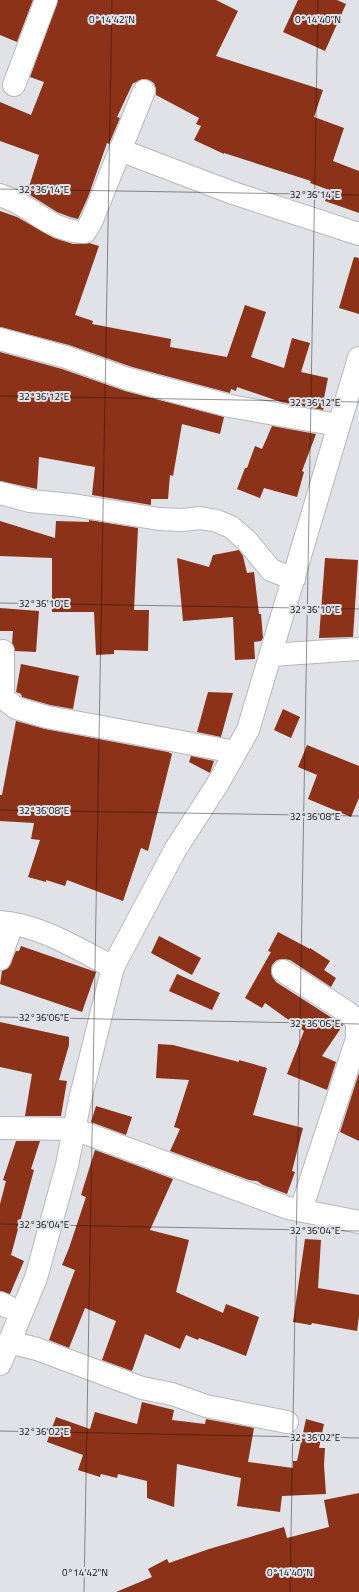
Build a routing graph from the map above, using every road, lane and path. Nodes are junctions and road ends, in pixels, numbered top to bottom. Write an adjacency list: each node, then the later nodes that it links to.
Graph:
1 (46, 0): 2 (street)
2 (14, 85)
3 (144, 91): 4 (street)
4 (120, 150): 5 (street); 6 (street)
5 (0, 195)
6 (359, 234)
7 (0, 339): 9 (street)
8 (359, 358): 9 (street)
9 (338, 426): 11 (street)
10 (0, 492): 11 (street)
11 (294, 579): 14 (street)
12 (359, 649): 14 (street)
13 (3, 652): 15 (street)
14 (271, 655): 15 (street)
15 (235, 752): 18 (street)
16 (6, 923): 17 (street); 18 (street)
17 (0, 959)
18 (113, 967): 21 (street)
19 (283, 971): 22 (street)
20 (0, 1128): 21 (street)
21 (74, 1130): 22 (street); 25 (street)
22 (301, 1210): 23 (street)
23 (359, 1222)
24 (0, 1303): 25 (street)
25 (21, 1314): 26 (street)
26 (10, 1342): 27 (street); 28 (street)
27 (0, 1364)
28 (286, 1422)

